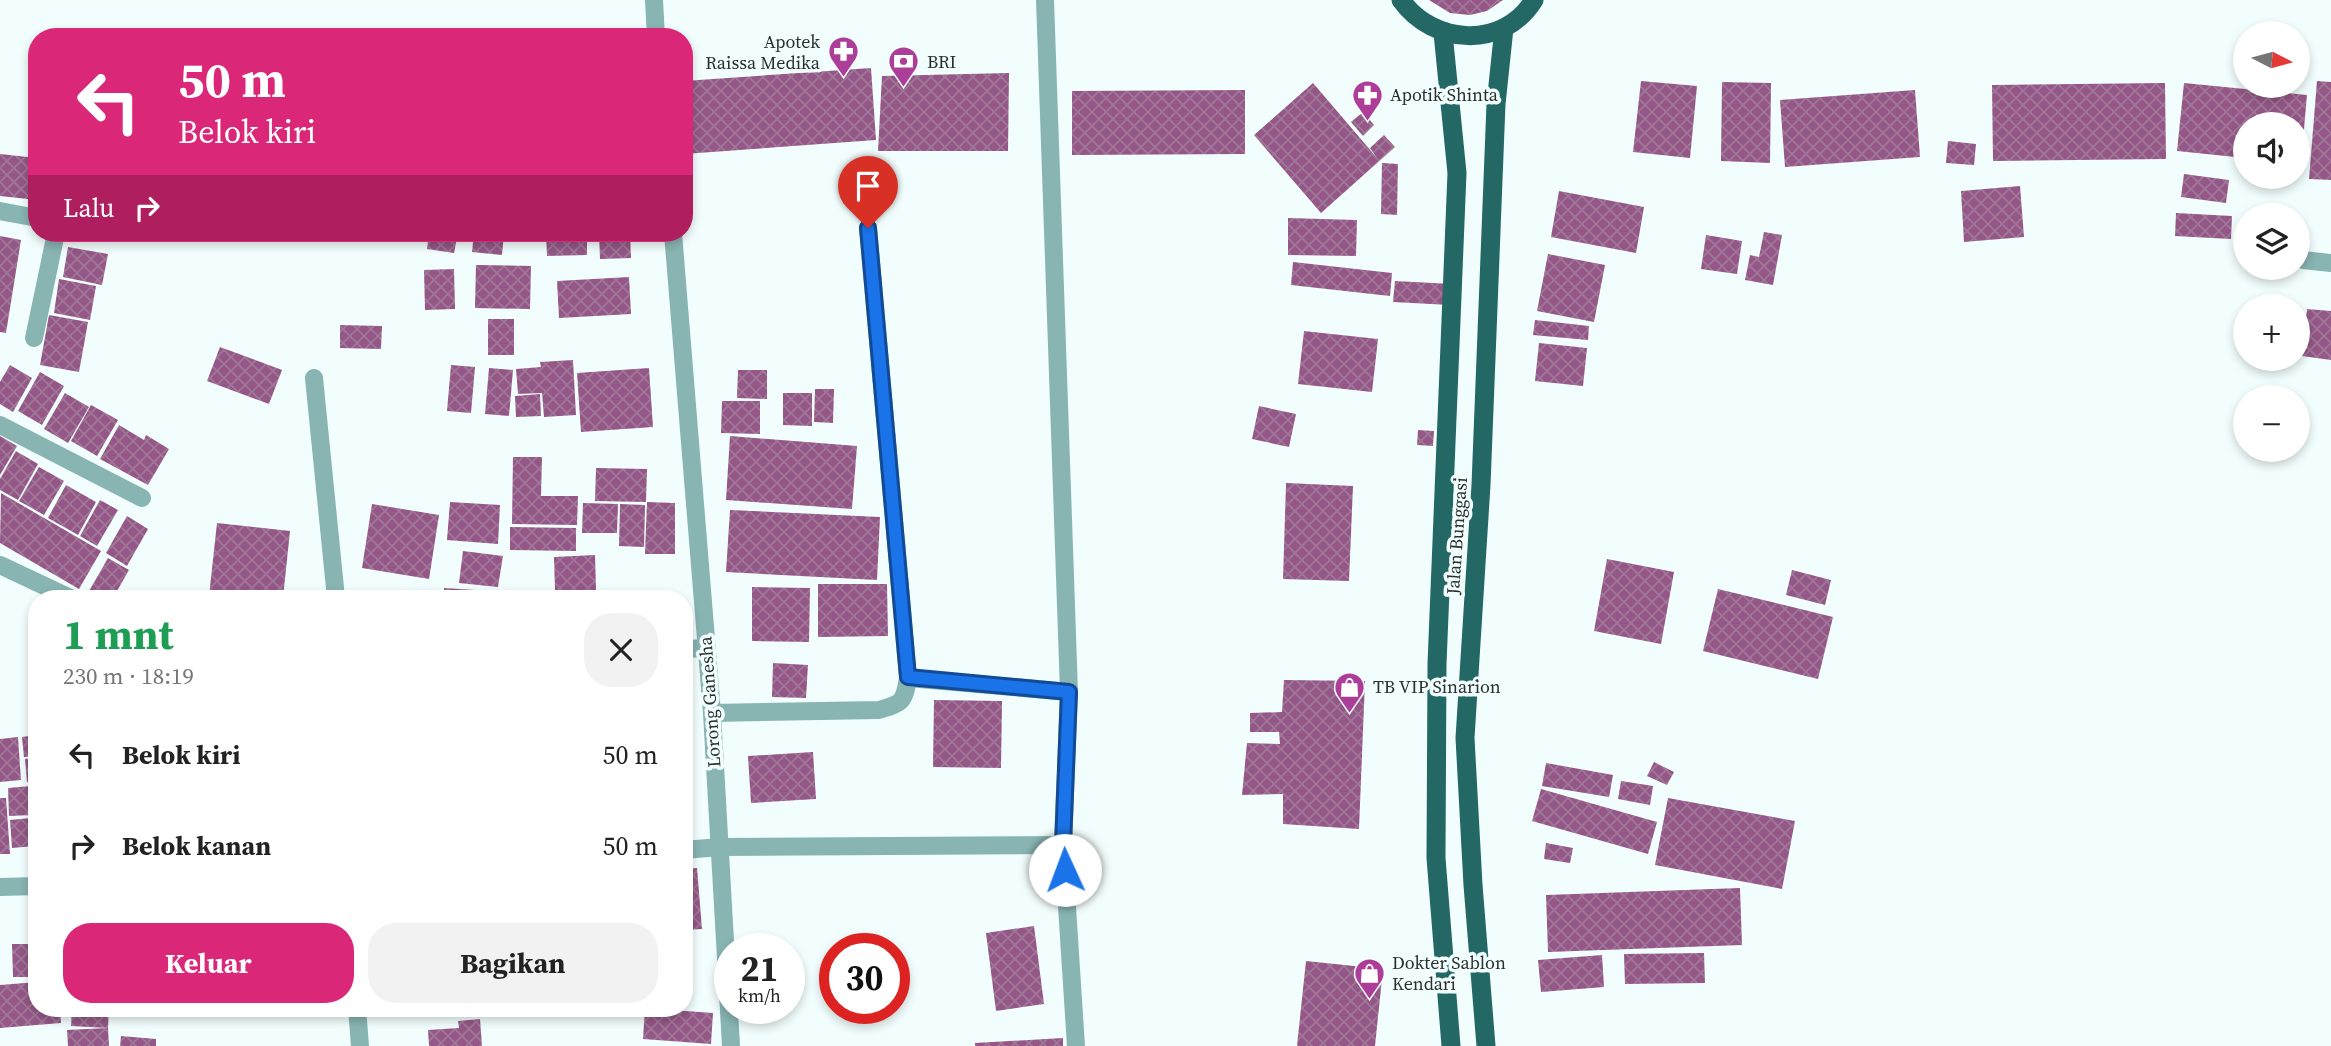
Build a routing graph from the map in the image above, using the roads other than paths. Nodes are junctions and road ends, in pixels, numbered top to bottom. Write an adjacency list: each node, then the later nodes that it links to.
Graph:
1 (654, 0): 6 (street)
2 (1045, 0): 25 (street)
3 (1401, 0): 7 (highway)
4 (1534, 0): 5 (highway)
5 (1504, 27): 7 (highway); 32 (highway, Jalan Bunggasi)
6 (656, 28)
7 (1443, 33): 33 (highway, Jalan Bunggasi)
8 (0, 211): 9 (street)
9 (28, 216)
10 (868, 228): 24 (street)
11 (54, 242): 15 (street)
12 (674, 242): 22 (street, Lorong Ganesha)
13 (2310, 261): 14 (street)
14 (2331, 263)
15 (34, 338)
16 (314, 378): 21 (street)
17 (0, 425): 18 (street)
18 (142, 498)
19 (0, 565): 20 (street)
20 (53, 590)
21 (335, 590)
22 (706, 648): 23 (street); 26 (street, Lorong Ganesha)
23 (693, 649)
24 (908, 677): 25 (street); 26 (street)
25 (1069, 692): 27 (street)
26 (712, 713): 28 (street, Lorong Ganesha)
27 (1063, 845): 28 (street); 37 (street)
28 (720, 846): 29 (street); 36 (street, Lorong Ganesha)
29 (693, 849)
30 (28, 886): 31 (street)
31 (0, 887)
32 (1482, 999): 33 (highway); 39 (highway, Jalan Bunggasi)
33 (1448, 1001): 38 (highway, Jalan Bunggasi)
34 (358, 1017): 35 (street)
35 (360, 1046)
36 (731, 1046)
37 (1076, 1046)
38 (1451, 1046)
39 (1486, 1046)

